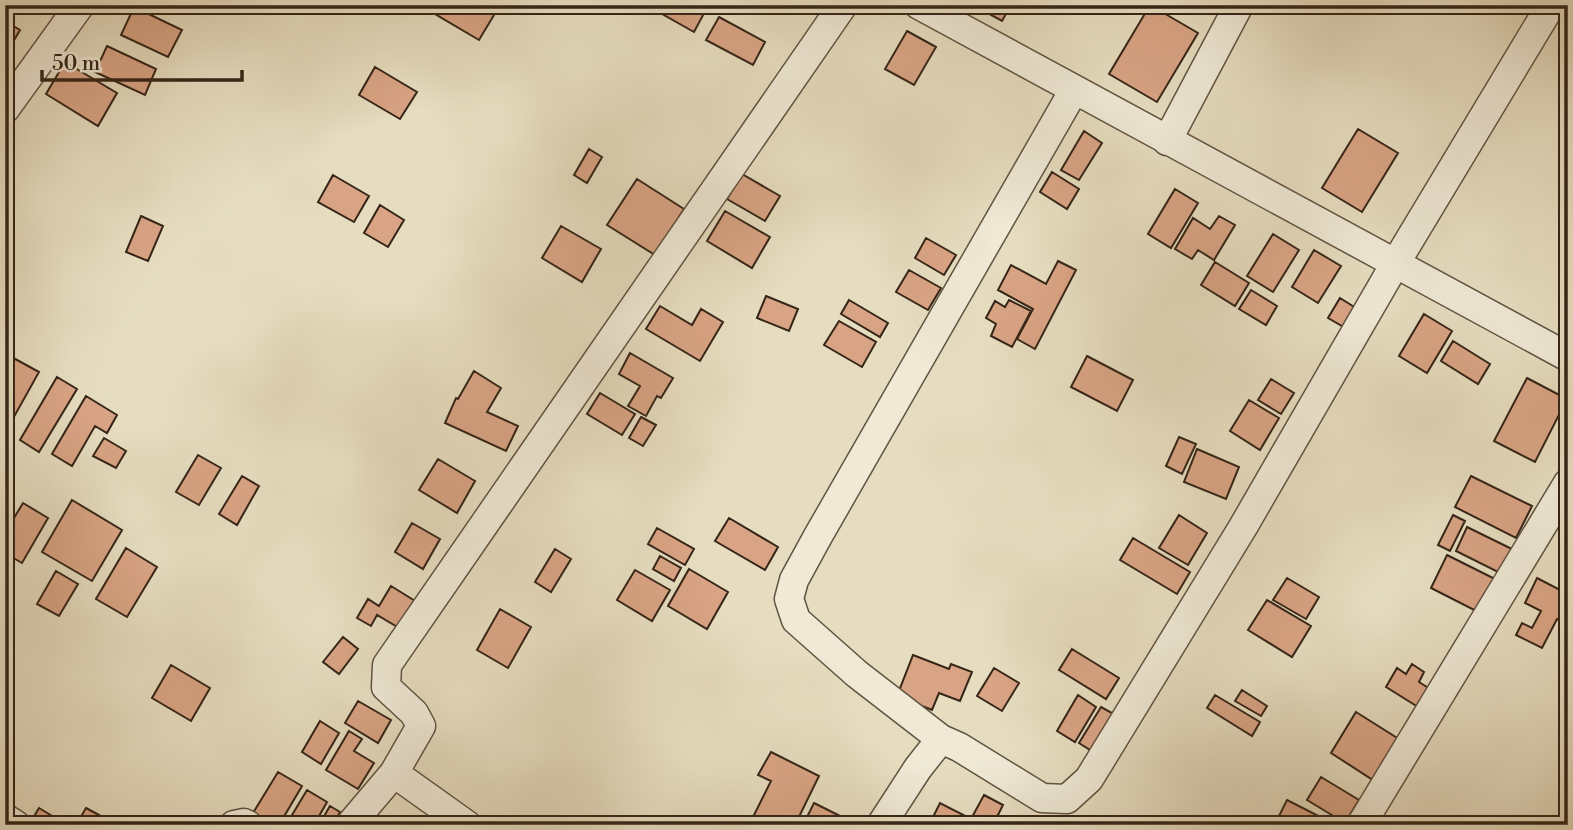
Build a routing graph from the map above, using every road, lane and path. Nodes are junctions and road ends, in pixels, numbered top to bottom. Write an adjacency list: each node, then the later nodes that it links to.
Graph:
1 (80, 5): 7 (street)
2 (843, 5): 13 (street)
3 (919, 5): 6 (street)
4 (1239, 5): 8 (street)
5 (1551, 5): 9 (street)
6 (1074, 90): 8 (street); 12 (street)
7 (5, 109)
8 (1167, 141): 9 (street)
9 (1395, 264): 10 (street); 12 (street)
10 (1568, 357)
11 (1568, 483): 21 (street)
12 (941, 739): 20 (street)
13 (394, 773): 18 (street); 19 (street)
14 (5, 818): 15 (street)
15 (16, 825)
16 (234, 825): 17 (street)
17 (248, 825)
18 (350, 825)
19 (467, 825)
20 (881, 825)
21 (1361, 825)

